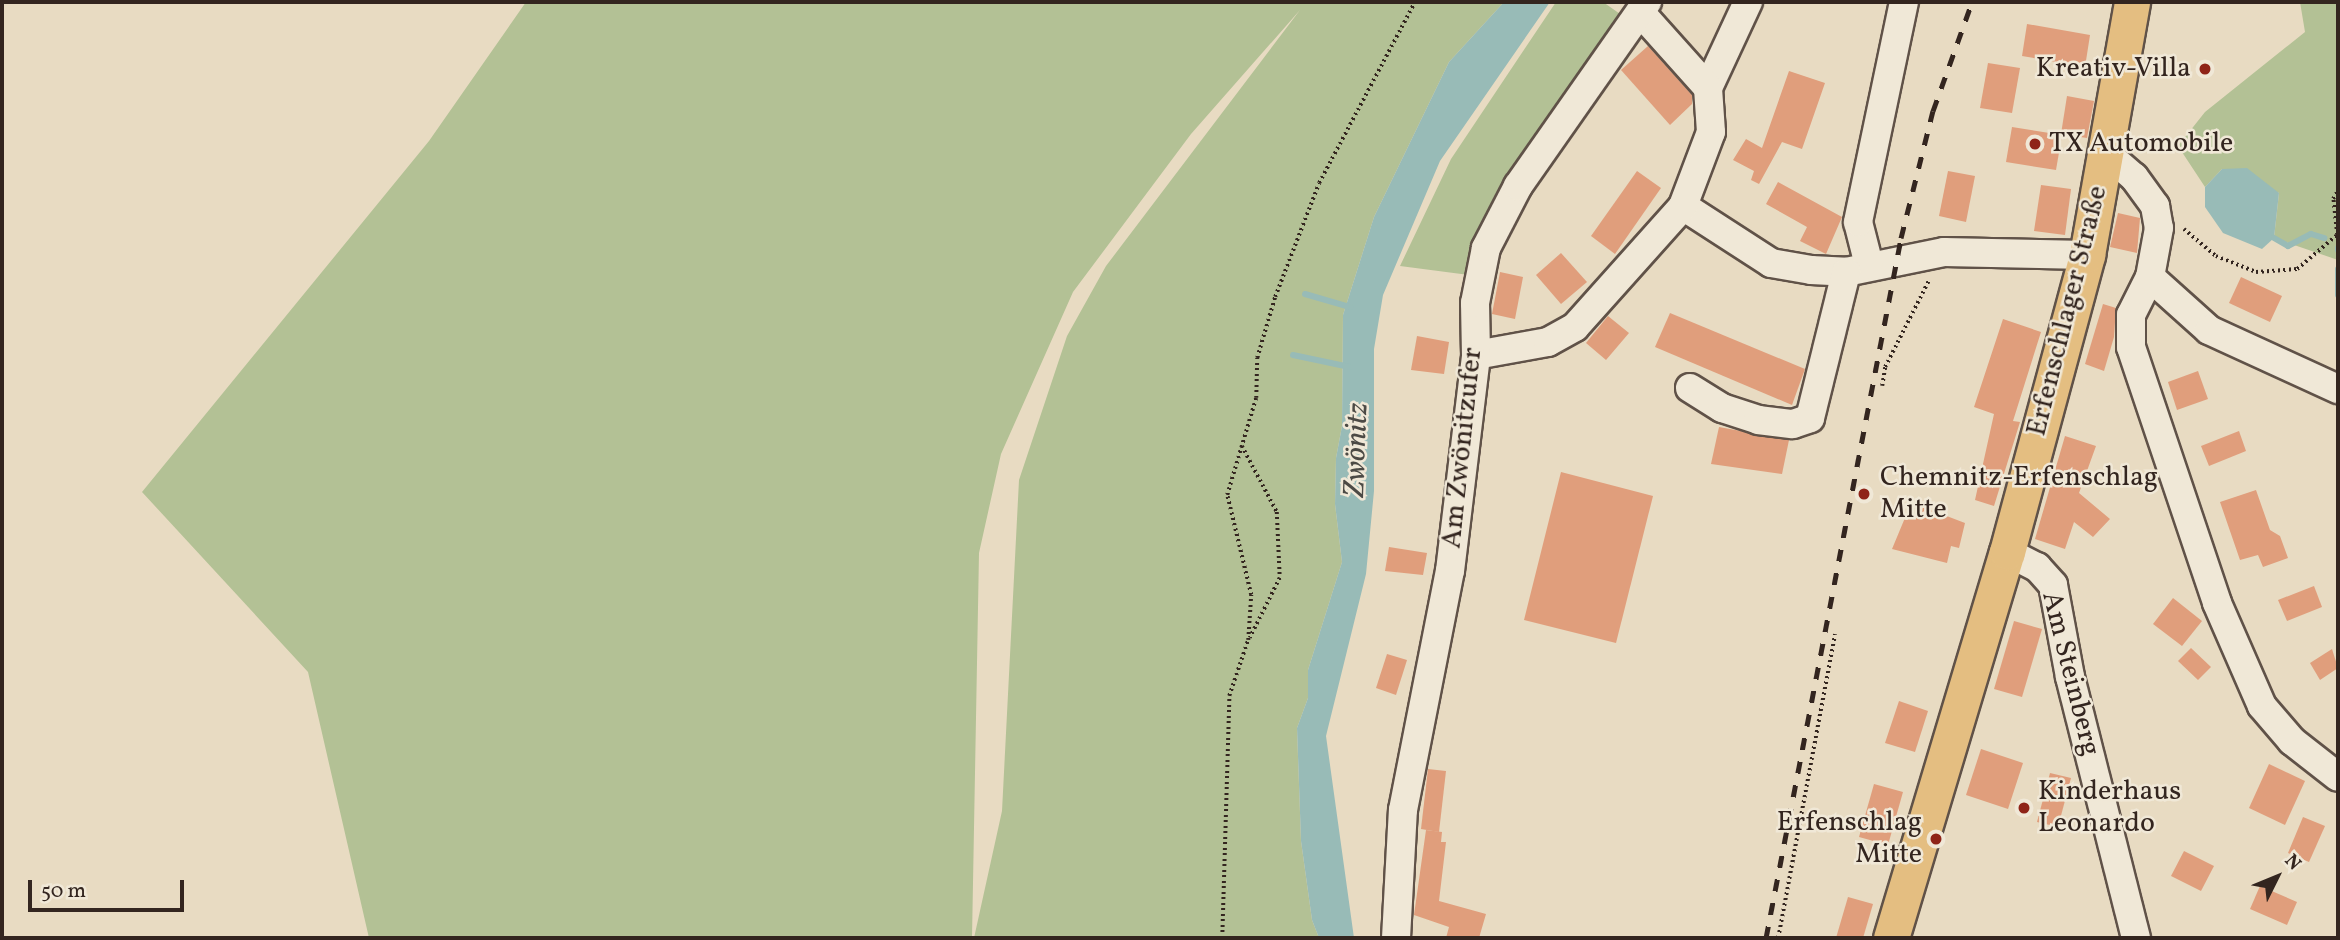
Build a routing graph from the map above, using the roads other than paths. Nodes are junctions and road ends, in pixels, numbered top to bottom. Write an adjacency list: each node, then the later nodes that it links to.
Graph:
1 (1748, 2): 5 (street)
2 (1904, 2): 9 (street)
3 (2132, 2): 6 (main road, Erfenschlager Straße)
4 (1644, 8): 5 (street); 11 (street, Am Zwönitzufer)
5 (1708, 88): 7 (street)
6 (2106, 153): 8 (main road, Erfenschlager Straße); 10 (street)
7 (1683, 206): 9 (street); 11 (street)
8 (2087, 255): 9 (street); 14 (main road, Erfenschlager Straße)
9 (1858, 269): 12 (street)
10 (2150, 277): 13 (street); 15 (street)
11 (1476, 355): 16 (street, Am Zwönitzufer)
12 (1690, 388)
13 (2338, 389)
14 (2007, 552): 17 (main road, Erfenschlager Straße); 18 (street, Am Steinberg)
15 (2338, 777)
16 (1396, 938)
17 (1891, 938)
18 (2136, 938)

